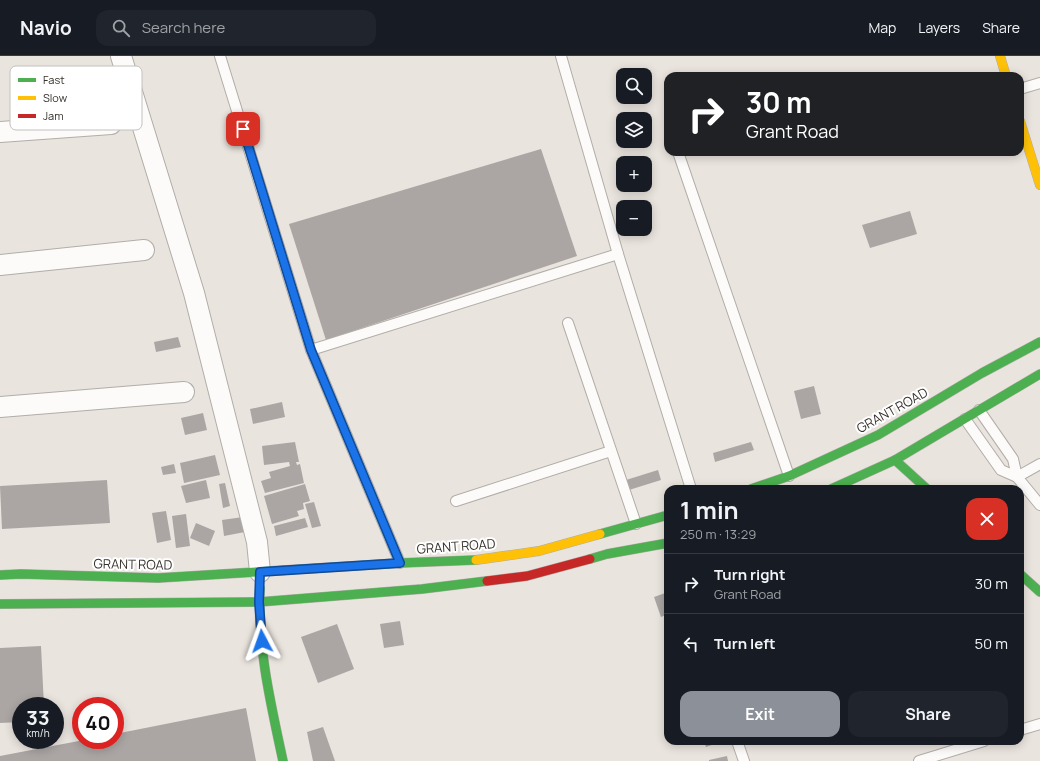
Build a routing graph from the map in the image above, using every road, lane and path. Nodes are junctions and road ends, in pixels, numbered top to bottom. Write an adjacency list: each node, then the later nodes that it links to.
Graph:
1 (121, 56): 5 (street)
2 (220, 56): 20 (lane)
3 (561, 56): 16 (lane)
4 (1000, 56): 6 (main road)
5 (124, 66)
6 (1005, 72)
7 (1040, 83): 8 (lane)
8 (1024, 88)
9 (142, 124): 43 (street)
10 (28, 130): 11 (street)
11 (0, 132)
12 (1024, 133): 14 (main road)
13 (679, 156): 29 (lane)
14 (1039, 180)
15 (144, 250): 17 (street)
16 (618, 254): 20 (lane); 31 (lane)
17 (0, 265)
18 (568, 323): 26 (lane)
19 (1040, 342): 29 (main road, GRANT ROAD)
20 (311, 350): 42 (lane)
21 (1040, 374): 24 (main road)
22 (184, 392): 23 (street)
23 (0, 407)
24 (978, 410): 25 (main road); 30 (lane)
25 (965, 419): 27 (main road); 30 (lane)
26 (611, 451): 37 (lane); 40 (lane)
27 (895, 460): 33 (main road); 34 (main road)
28 (1040, 464): 30 (lane)
29 (789, 476): 32 (main road, GRANT ROAD)
30 (1017, 477): 35 (lane)
31 (690, 485)
32 (763, 485)
33 (841, 485)
34 (923, 485)
35 (1024, 485)
36 (1024, 486): 38 (lane)
37 (456, 501)
38 (1040, 505)
39 (664, 516): 40 (main road, GRANT ROAD)
40 (636, 524): 42 (main road, GRANT ROAD)
41 (664, 544): 47 (main road)
42 (400, 563): 43 (main road, GRANT ROAD)
43 (260, 572): 44 (main road, GRANT ROAD); 47 (main road)
44 (0, 575)
45 (1024, 578): 46 (main road)
46 (1040, 592)
47 (259, 602): 48 (main road); 53 (main road)
48 (0, 604)
49 (1040, 724): 50 (lane)
50 (1024, 729)
51 (738, 745): 54 (lane)
52 (971, 745): 55 (lane)
53 (283, 761)
54 (744, 761)
55 (919, 761)

